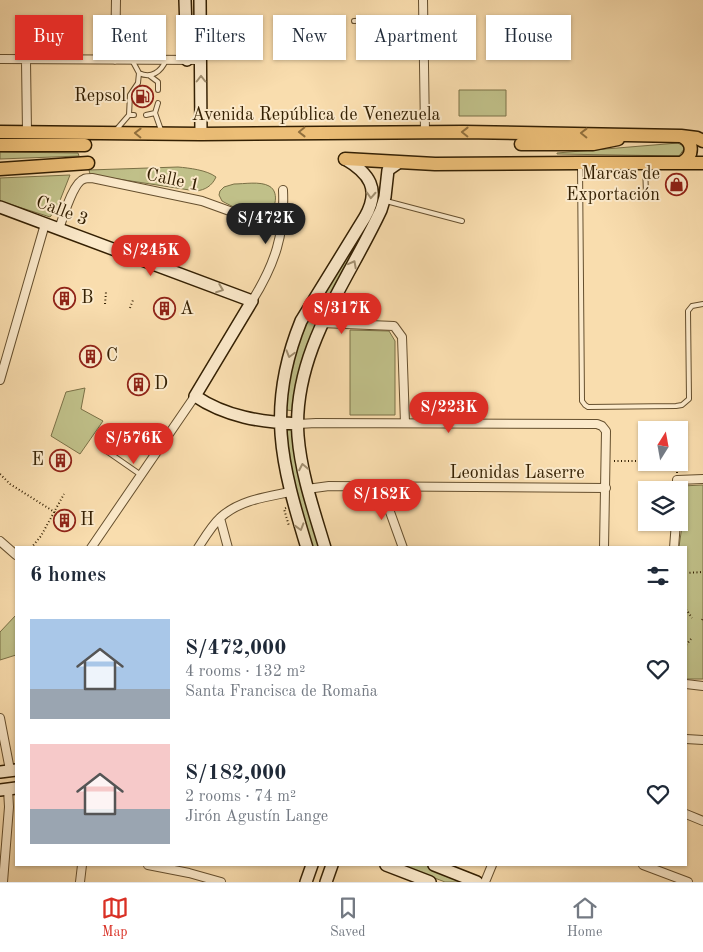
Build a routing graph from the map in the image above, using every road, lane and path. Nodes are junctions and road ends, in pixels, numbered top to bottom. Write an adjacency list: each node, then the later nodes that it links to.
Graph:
1 (116, 0): 5 (street)
2 (185, 0): 6 (main road)
3 (200, 0): 7 (main road)
4 (423, 0): 8 (street)
5 (116, 15)
6 (186, 15)
7 (200, 15)
8 (423, 15)
9 (0, 59): 10 (street)
10 (15, 60)
11 (26, 60): 27 (street)
12 (132, 60): 17 (lane)
13 (166, 60): 14 (street); 18 (lane)
14 (176, 60)
15 (201, 60): 31 (main road, one-way to 15)
16 (424, 60): 25 (street)
17 (139, 73): 18 (lane); 22 (lane)
18 (150, 76): 19 (lane)
19 (158, 90)
20 (158, 103): 21 (lane)
21 (155, 114): 24 (lane); 30 (lane)
22 (129, 115): 23 (lane); 28 (lane)
23 (134, 115)
24 (146, 115)
25 (425, 131): 29 (main road, Avenida República de Venezuela, one-way to 25); 31 (main road, Avenida República de Venezuela, one-way to 31)
26 (0, 132): 27 (main road, Avenida República de Venezuela)
27 (27, 132): 28 (main road, Avenida República de Venezuela); 37 (main road)
28 (114, 132): 30 (main road, Avenida República de Venezuela, one-way to 28)
29 (513, 132): 32 (main road, Avenida República de Venezuela, one-way to 29); 35 (main road)
30 (162, 133): 31 (main road, Avenida República de Venezuela)
31 (201, 134)
32 (633, 135): 33 (main road, Avenida República de Venezuela); 36 (main road, Avenida República de Venezuela)
33 (681, 136): 34 (main road, Avenida República de Venezuela); 46 (main road)
34 (701, 139)
35 (521, 144): 36 (main road, Avenida República de Venezuela); 48 (main road)
36 (551, 144): 44 (main road)
37 (5, 145): 38 (main road)
38 (53, 145): 39 (main road); 49 (main road)
39 (85, 145)
40 (345, 159): 43 (main road); 69 (main road, one-way to 69)
41 (580, 162): 44 (main road); 45 (main road); 63 (lane)
42 (88, 163): 49 (main road)
43 (398, 163): 48 (main road); 53 (main road)
44 (552, 163): 48 (main road)
45 (645, 163): 46 (main road); 52 (lane)
46 (681, 163): 47 (main road)
47 (703, 163)
48 (502, 164)
49 (51, 166): 50 (main road)
50 (0, 169)
51 (283, 190): 58 (street)
52 (646, 194)
53 (384, 200): 55 (lane); 65 (main road, one-way to 53)
54 (0, 207): 56 (main road, Calle 3)
55 (462, 221)
56 (45, 224): 57 (main road, Calle 3); 66 (street)
57 (59, 229): 58 (street, Calle 1); 61 (main road, Calle 3, one-way to 61)
58 (282, 230): 61 (street)
59 (106, 292): 62 (path)
60 (133, 300): 64 (path)
61 (252, 301): 68 (main road)
62 (105, 304)
63 (703, 304)
64 (130, 308)
65 (321, 323): 70 (street); 71 (main road)
66 (1, 370): 67 (street)
67 (0, 380)
68 (195, 396): 69 (main road); 76 (street)
69 (279, 423): 71 (main road); 82 (main road)
70 (405, 423): 71 (street); 73 (street)
71 (298, 424): 81 (main road, one-way to 71)
72 (105, 450): 76 (lane)
73 (607, 461): 74 (path); 80 (street)
74 (638, 461)
75 (0, 474): 84 (path)
76 (141, 475): 89 (street)
77 (703, 479): 78 (street)
78 (677, 481)
79 (381, 487): 80 (street, Leonidas Laserre); 81 (street, Leonidas Laserre); 94 (street)
80 (606, 488): 95 (street)
81 (307, 489): 93 (main road)
82 (290, 492): 85 (street); 92 (main road, one-way to 92)
83 (64, 494): 84 (path)
84 (56, 513): 88 (path)
85 (220, 518): 90 (street); 91 (street)
86 (675, 531): 96 (street)
87 (0, 541): 97 (street)
88 (33, 546)
89 (92, 546)
90 (199, 546)
91 (227, 546)
92 (306, 546)
93 (324, 546)
94 (402, 546)
95 (604, 546)
96 (674, 546)
97 (15, 554)
98 (703, 572): 99 (path)
99 (687, 573)
100 (687, 610): 101 (path)
101 (692, 618)
102 (691, 639): 103 (path)
103 (687, 644)
104 (687, 684): 105 (street)
105 (703, 686)
106 (0, 718): 109 (street)
107 (687, 739): 108 (street)
108 (703, 740)
109 (9, 771)
110 (8, 789): 113 (street)
111 (687, 814): 112 (street)
112 (703, 821)
113 (3, 857): 123 (street)
114 (82, 866): 124 (street)
115 (153, 866): 125 (street)
116 (312, 866): 126 (main road)
117 (332, 866): 127 (main road)
118 (389, 866): 128 (main road)
119 (437, 866): 129 (main road)
120 (492, 866): 130 (street)
121 (646, 866): 131 (street)
122 (0, 878): 123 (street)
123 (3, 882)
124 (80, 882)
125 (221, 882)
126 (306, 882)
127 (326, 882)
128 (430, 882)
129 (477, 882)
130 (485, 882)
131 (688, 882)

